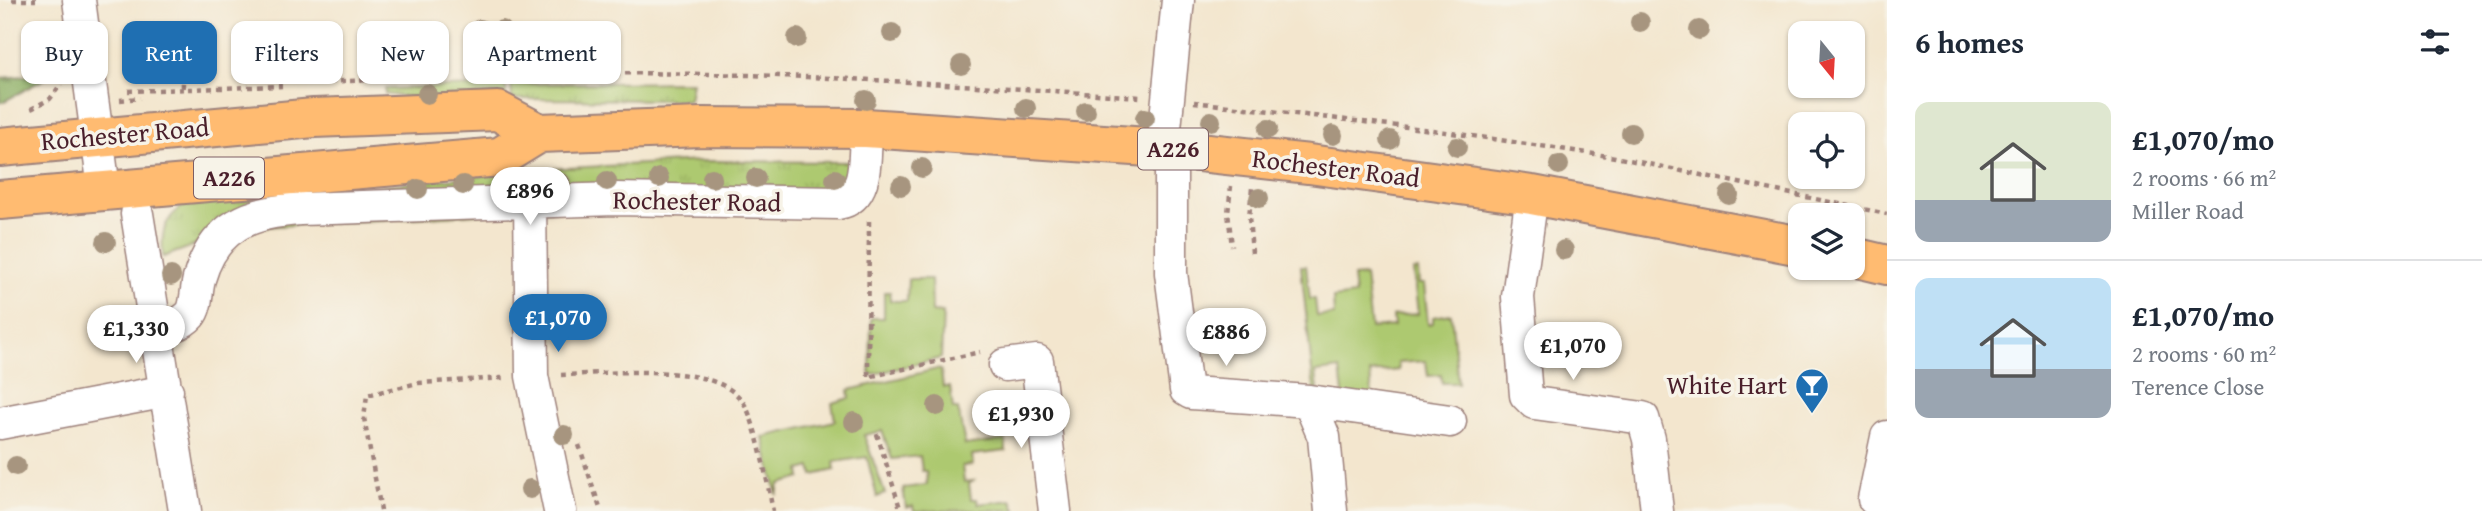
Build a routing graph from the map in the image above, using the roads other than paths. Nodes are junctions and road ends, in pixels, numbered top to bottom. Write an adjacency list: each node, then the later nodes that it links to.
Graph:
1 (79, 0): 5 (street)
2 (1178, 0): 7 (street)
3 (866, 128): 4 (main road, Rochester Road / A226); 7 (main road, Rochester Road / A226); 11 (street, Rochester Road)
4 (539, 133): 5 (main road, Rochester Road / A226); 8 (main road, Rochester Road / A226)
5 (97, 136): 6 (main road, Rochester Road / A226); 8 (street)
6 (0, 147)
7 (1167, 148): 9 (main road, Rochester Road / A226); 19 (street)
8 (104, 189): 10 (main road, Rochester Road / A226)
9 (1532, 195): 13 (main road, Rochester Road / A226); 24 (street)
10 (0, 200)
11 (530, 201): 16 (street, Rochester Road); 26 (street)
12 (138, 214): 16 (street)
13 (1788, 244)
14 (1865, 260): 15 (main road)
15 (1887, 265)
16 (156, 329): 18 (street)
17 (997, 358): 27 (street)
18 (167, 391): 21 (street); 25 (street)
19 (1309, 401): 20 (street); 28 (street)
20 (1450, 421)
21 (0, 423)
22 (1887, 437): 23 (street)
23 (1874, 499)
24 (1657, 510)
25 (185, 511)
26 (560, 511)
27 (1055, 511)
28 (1331, 511)

